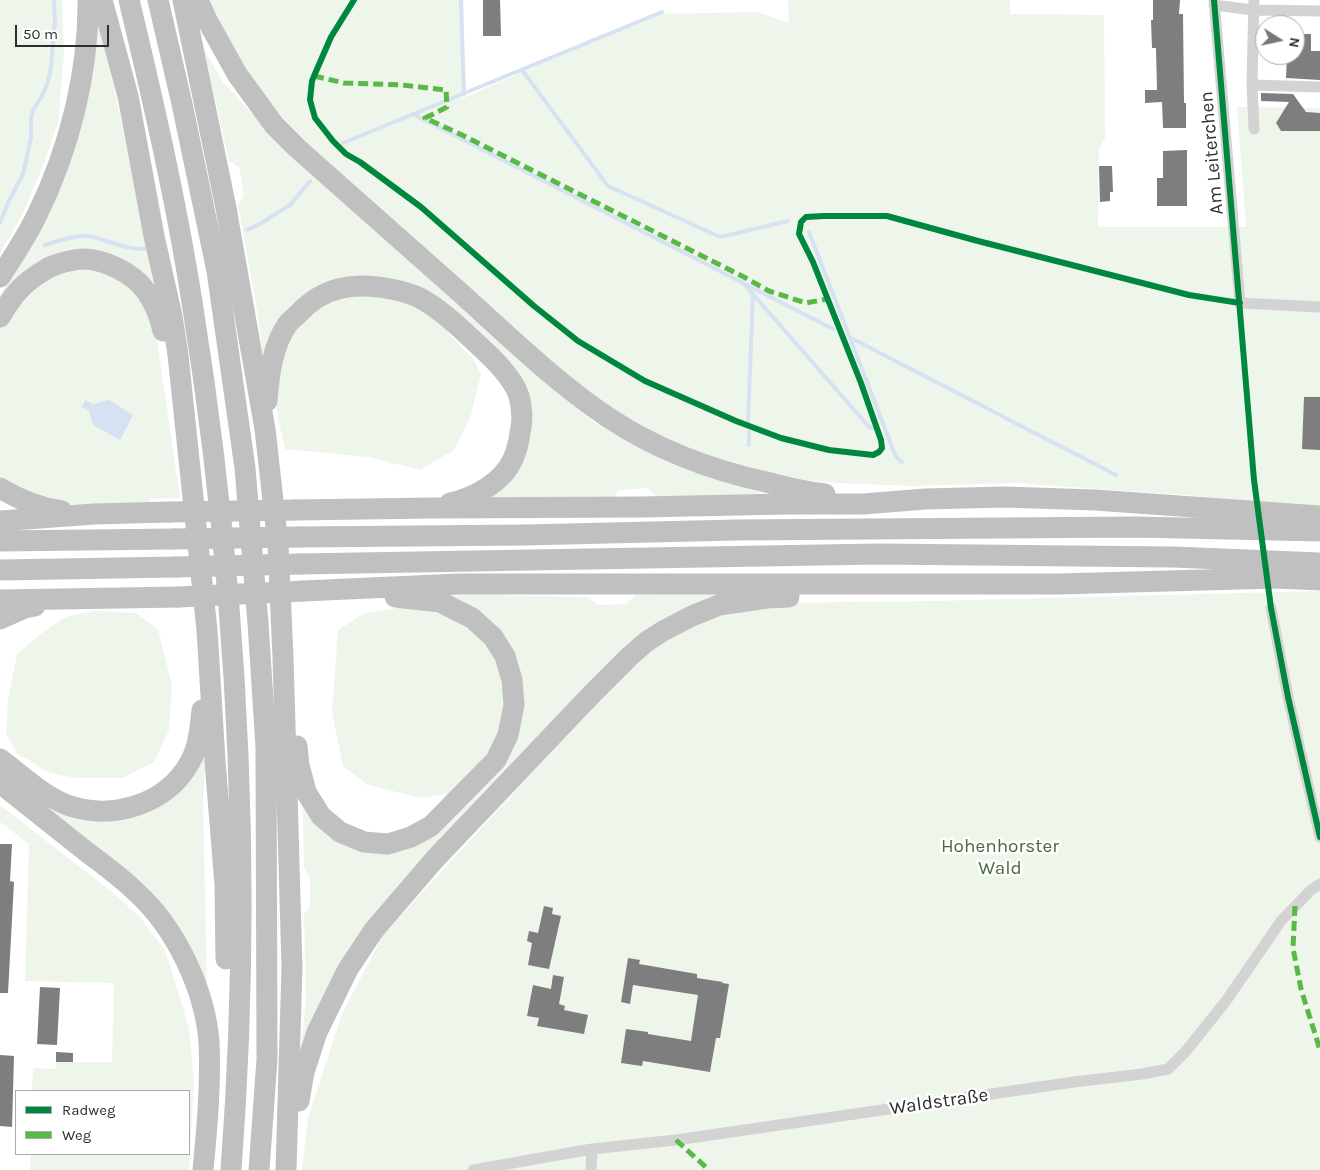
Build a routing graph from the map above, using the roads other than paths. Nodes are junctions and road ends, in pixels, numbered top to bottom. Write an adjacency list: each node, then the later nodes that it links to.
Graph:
1 (88, 0): 13 (highway)
2 (102, 0): 17 (highway)
3 (129, 0): 41 (highway)
4 (158, 0): 45 (highway)
5 (183, 0): 16 (highway)
6 (198, 0): 19 (highway)
7 (1214, 3): 8 (street, Am Leiterchen); 14 (street, Am Leiterchen)
8 (1253, 5): 9 (street, Am Leiterchen); 10 (street)
9 (1320, 11)
10 (1252, 86): 11 (street); 12 (street)
11 (1320, 87)
12 (1254, 129)
13 (0, 277)
14 (1320, 307)
15 (0, 316): 17 (highway)
16 (265, 429): 20 (highway); 36 (highway)
17 (186, 434): 35 (highway)
18 (0, 488): 21 (highway)
19 (925, 499): 20 (highway); 22 (highway)
20 (432, 508): 21 (highway, bridge)
21 (94, 514): 23 (highway)
22 (1320, 516)
23 (0, 521)
24 (1320, 531): 25 (highway, bridge)
25 (0, 541)
26 (1320, 563): 27 (highway, bridge)
27 (0, 570)
28 (1320, 580): 29 (highway)
29 (885, 584): 30 (highway); 46 (highway)
30 (343, 589): 31 (highway, bridge); 36 (highway)
31 (123, 598): 32 (highway); 34 (highway)
32 (0, 600)
33 (1271, 608): 39 (street)
34 (0, 619)
35 (207, 630): 37 (highway); 41 (highway)
36 (283, 656): 46 (highway)
37 (0, 759)
38 (0, 783): 43 (highway)
39 (1320, 837)
40 (1320, 884): 42 (street, Waldstraße)
41 (239, 1024): 44 (highway)
42 (592, 1149): 47 (street, Waldstraße); 48 (street)
43 (203, 1170)
44 (231, 1170)
45 (259, 1170)
46 (287, 1170)
47 (473, 1170)
48 (590, 1170)

